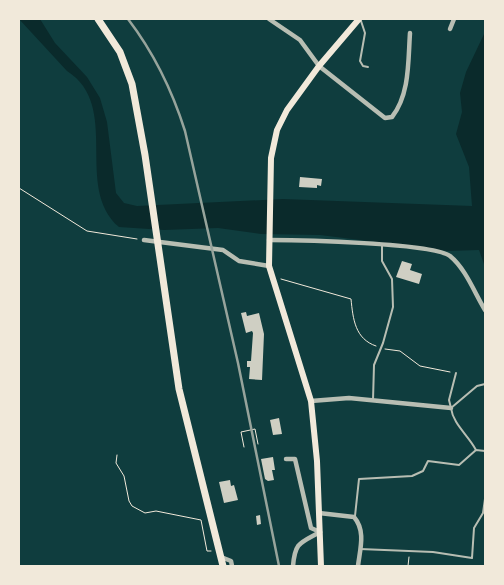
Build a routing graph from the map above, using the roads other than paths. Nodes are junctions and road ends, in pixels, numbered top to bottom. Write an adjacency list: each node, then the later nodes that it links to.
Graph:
1 (98, 19): 27 (highway)
2 (269, 19): 7 (street)
3 (360, 19): 7 (main road); 8 (lane)
4 (454, 19): 5 (street)
5 (450, 28)
6 (410, 33): 7 (street)
7 (319, 66): 9 (main road)
8 (368, 67)
9 (269, 238): 11 (street); 12 (main road)
10 (144, 240): 12 (street)
11 (382, 246): 13 (street); 16 (lane)
12 (269, 266): 17 (main road)
13 (485, 310)
14 (456, 373): 18 (lane)
15 (485, 384): 18 (lane)
16 (373, 400): 17 (street); 18 (street)
17 (311, 401): 23 (main road)
18 (451, 408): 19 (lane)
19 (476, 450): 20 (lane); 24 (lane)
20 (485, 451)
21 (286, 459): 25 (street)
22 (485, 499): 26 (lane)
23 (319, 513): 24 (street); 25 (main road)
24 (354, 517): 26 (street)
25 (320, 532): 30 (street); 31 (main road)
26 (360, 549): 32 (street)
27 (220, 553): 28 (highway); 29 (street)
28 (223, 566)
29 (232, 566)
30 (293, 566)
31 (321, 566)
32 (358, 566)

